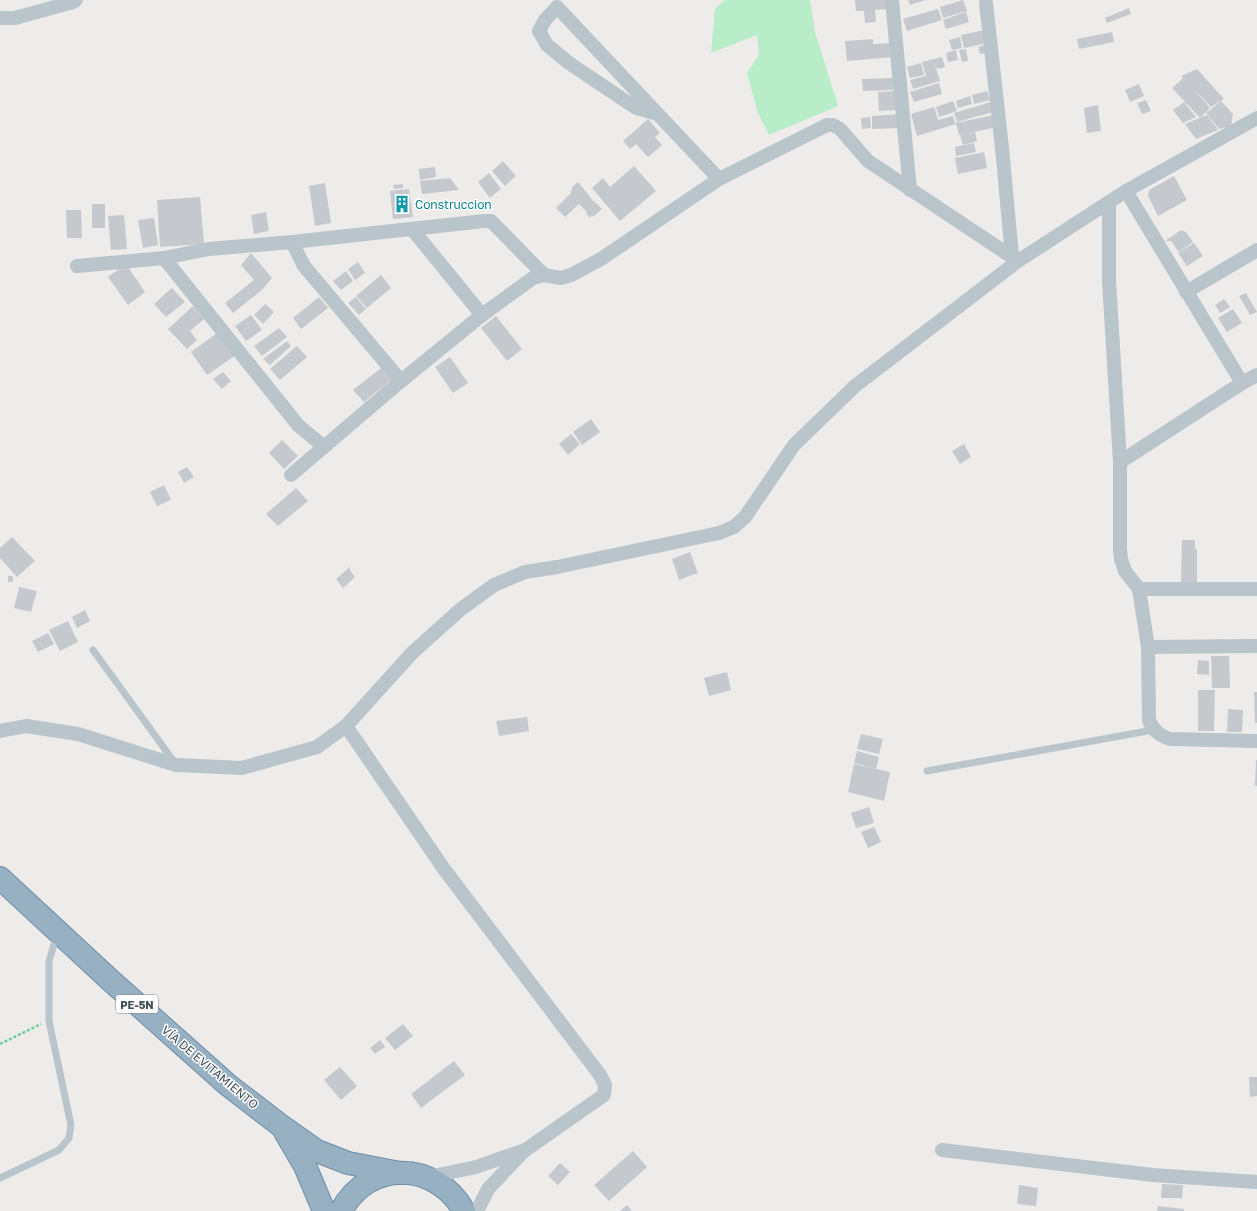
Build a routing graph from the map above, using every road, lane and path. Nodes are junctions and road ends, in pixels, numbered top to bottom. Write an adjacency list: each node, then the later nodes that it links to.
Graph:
1 (76, 0): 4 (street)
2 (892, 0): 8 (street)
3 (986, 3): 15 (street)
4 (0, 18)
5 (658, 114): 5 (street); 7 (street)
6 (1257, 118): 9 (street)
7 (719, 179): 8 (street); 17 (street)
8 (910, 190): 15 (street)
9 (1126, 191): 10 (street); 18 (street)
10 (1109, 203): 15 (street); 24 (street)
11 (412, 229): 12 (street); 17 (street); 19 (street)
12 (292, 242): 14 (street); 21 (street)
13 (1257, 250): 18 (street)
14 (164, 258): 16 (street); 23 (street)
15 (1015, 259): 31 (street)
16 (77, 266)
17 (544, 275): 19 (street)
18 (1186, 292): 22 (street)
19 (482, 316): 21 (street)
20 (1257, 375): 22 (street)
21 (401, 381): 23 (street)
22 (1242, 383): 24 (street)
23 (324, 447): 25 (street)
24 (1120, 462): 26 (street)
25 (291, 475)
26 (1139, 589): 27 (street); 29 (street)
27 (1257, 589)
28 (1257, 646): 29 (street)
29 (1148, 647): 32 (street)
30 (93, 650): 35 (lane)
31 (346, 726): 35 (street); 43 (street)
32 (1153, 730): 34 (street); 36 (lane)
33 (0, 731): 35 (street)
34 (1257, 741)
35 (176, 765)
36 (927, 771)
37 (0, 878): 38 (highway, VÍA DE EVITAMIENTO / PE-5N)
38 (58, 931): 39 (lane); 41 (highway, VÍA DE EVITAMIENTO / PE-5N)
39 (49, 1021): 40 (path); 46 (lane)
40 (0, 1044)
41 (280, 1125): 44 (highway, VÍA DE EVITAMIENTO / PE-5N); 48 (highway, VÍA DE EVITAMIENTO / PE-5N)
42 (942, 1150): 47 (street)
43 (524, 1151): 45 (street); 51 (street)
44 (400, 1173): 45 (highway); 49 (highway)
45 (428, 1177): 50 (highway)
46 (0, 1178)
47 (1257, 1182)
48 (324, 1211)
49 (341, 1211)
50 (464, 1211)
51 (477, 1211)

